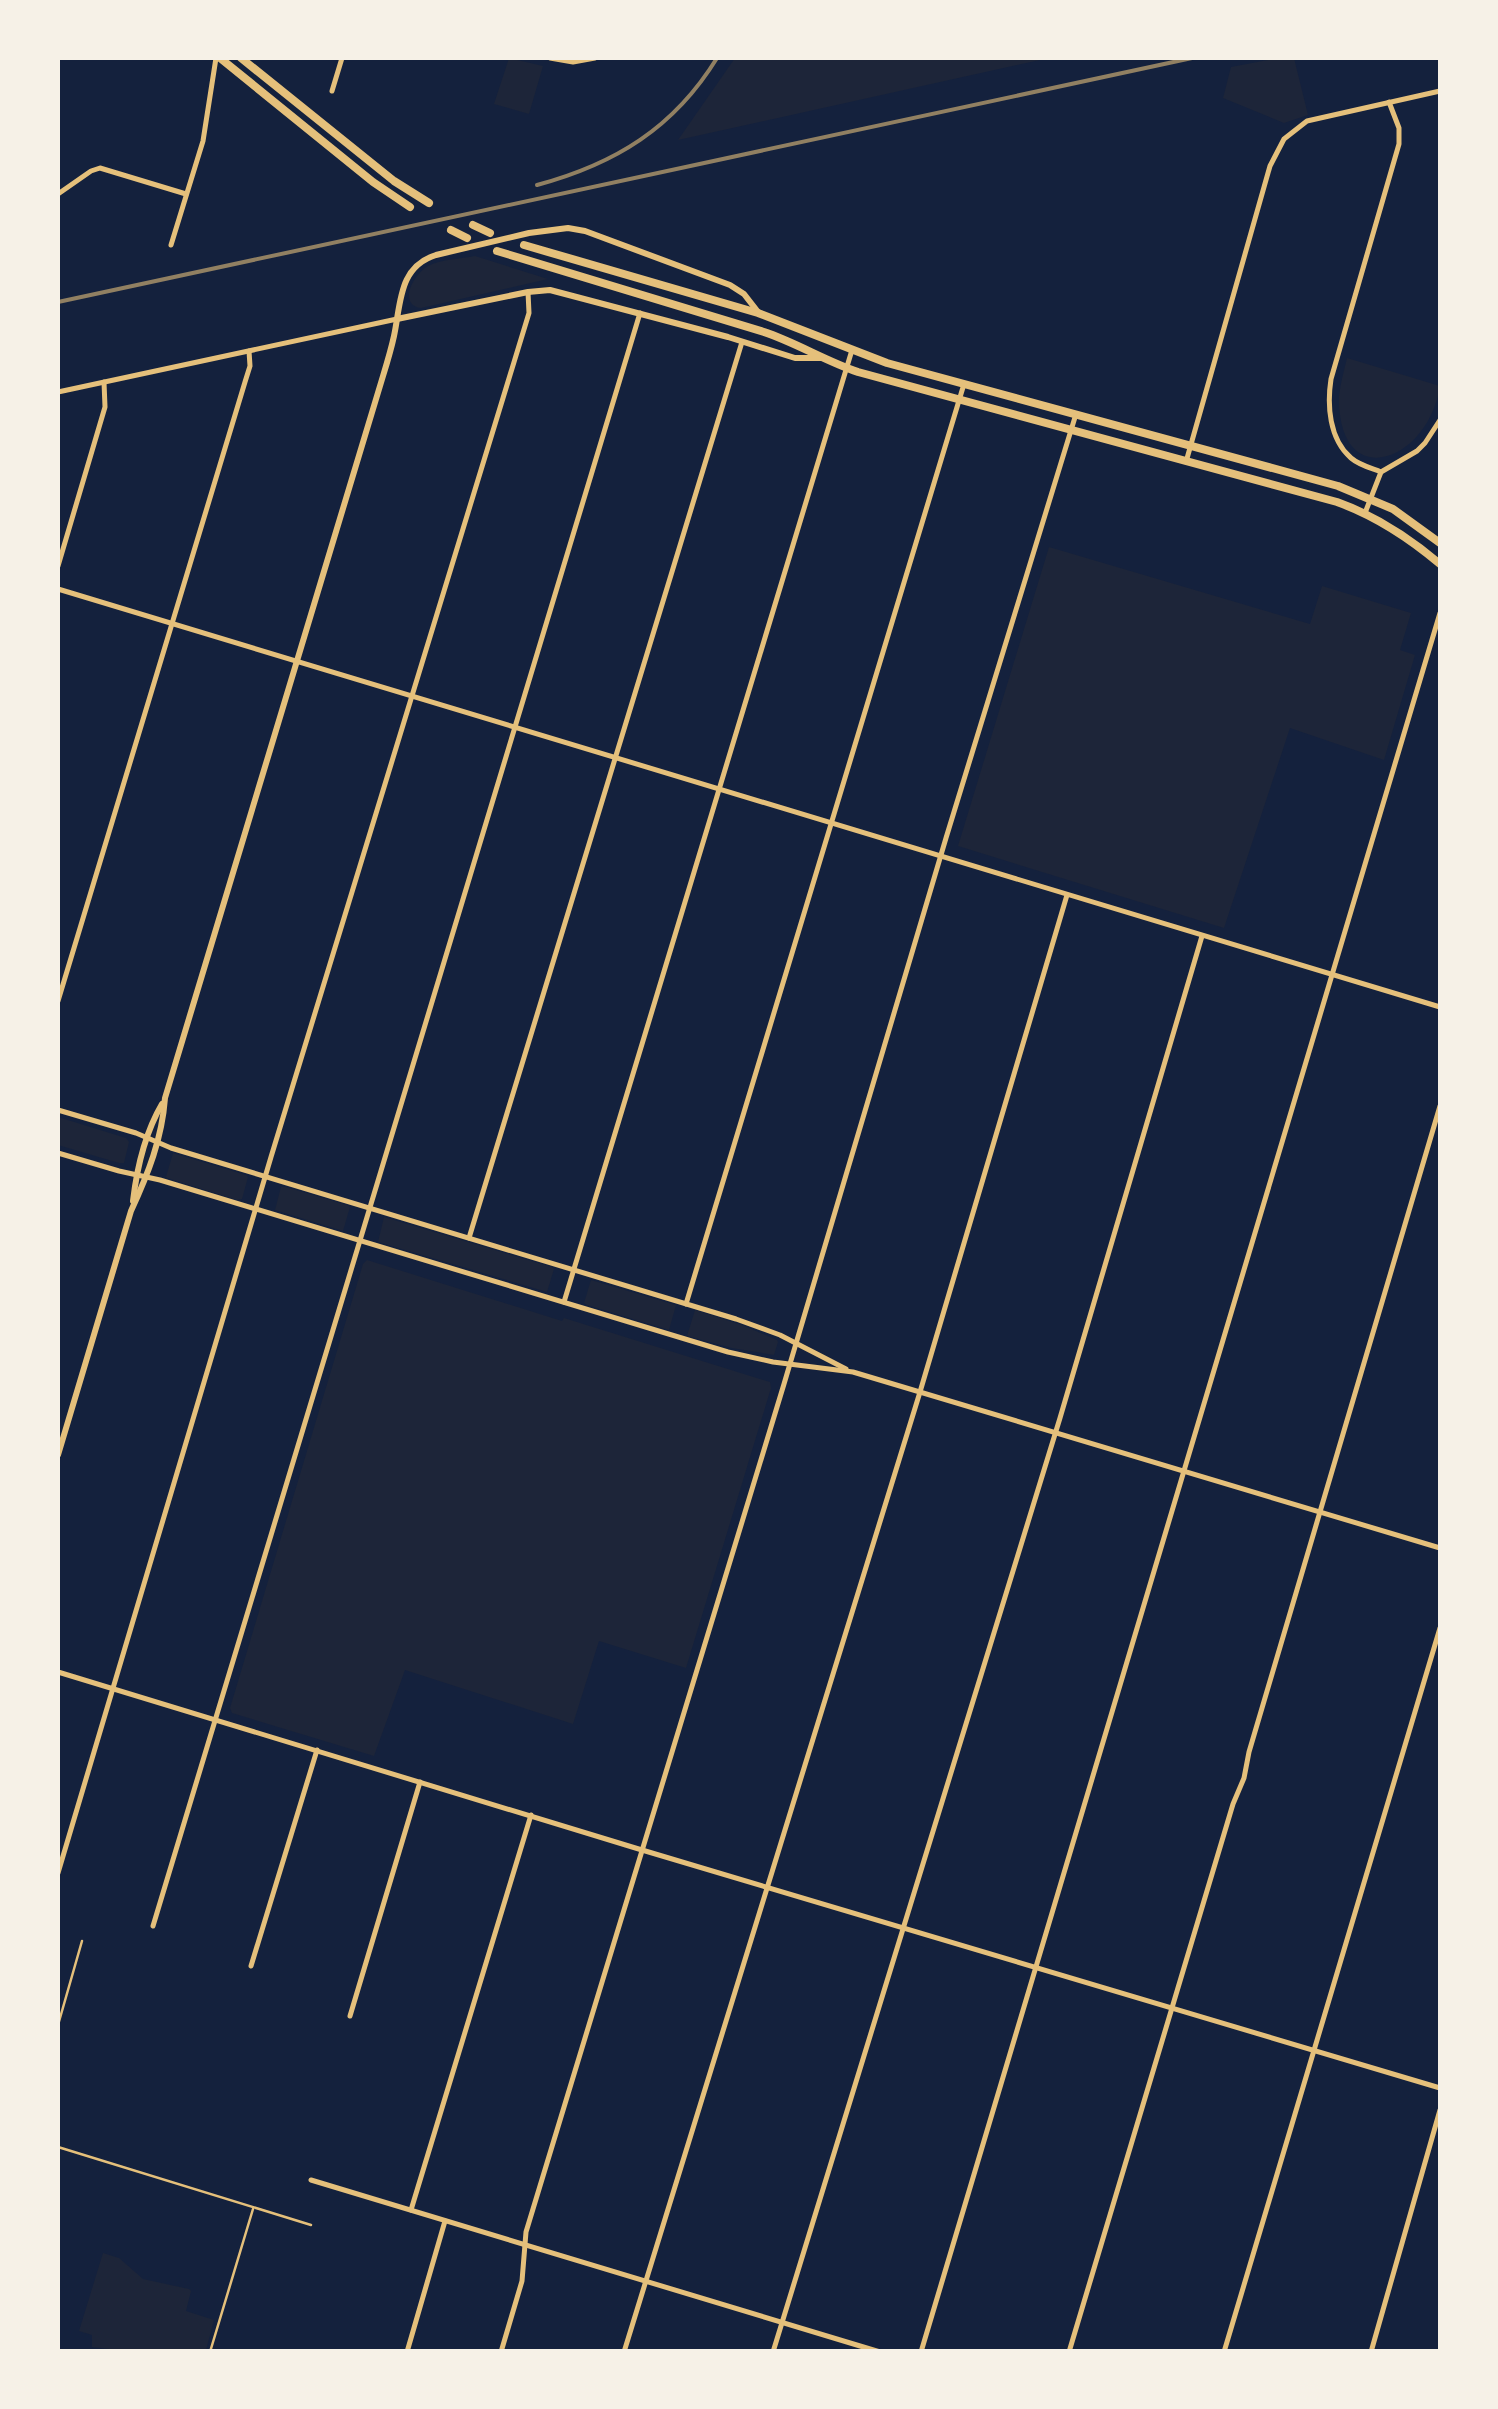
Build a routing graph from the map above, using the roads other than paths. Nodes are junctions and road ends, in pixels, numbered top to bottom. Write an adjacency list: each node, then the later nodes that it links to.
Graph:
1 (218, 58): 10 (street); 12 (main road)
2 (241, 58): 11 (main road)
3 (342, 58): 6 (street)
4 (550, 58): 5 (street)
5 (595, 58)
6 (332, 91)
7 (1440, 91): 8 (street)
8 (1389, 102): 36 (street); 38 (street)
9 (58, 194): 10 (street)
10 (186, 194): 17 (street)
11 (429, 203)
12 (410, 207)
13 (472, 226): 15 (main road)
14 (450, 230): 16 (main road)
15 (490, 233)
16 (466, 238)
17 (171, 245)
18 (524, 245): 22 (main road)
19 (496, 251): 27 (main road)
20 (528, 292): 21 (street); 23 (street); 48 (street)
21 (640, 313): 24 (street); 49 (street)
22 (758, 313): 23 (street); 25 (main road)
23 (397, 319): 26 (street); 47 (street)
24 (742, 342): 27 (street); 50 (street)
25 (852, 350): 28 (street); 30 (main road)
26 (249, 351): 29 (street); 46 (street)
27 (821, 358): 28 (main road)
28 (846, 368): 32 (main road); 51 (street)
29 (104, 382): 31 (street); 43 (street)
30 (964, 384): 32 (street); 33 (main road)
31 (58, 392)
32 (959, 400): 35 (main road); 52 (street)
33 (1076, 414): 35 (street); 36 (main road)
34 (1440, 420): 38 (street)
35 (1071, 431): 37 (main road); 53 (street)
36 (1190, 445): 37 (street); 39 (main road)
37 (1186, 462): 40 (main road)
38 (1381, 472): 39 (street)
39 (1371, 498): 40 (street); 41 (main road)
40 (1366, 513): 42 (main road)
41 (1440, 543)
42 (1440, 564)
43 (58, 566)
44 (58, 589): 46 (street)
45 (1440, 613): 56 (street)
46 (171, 624): 47 (street); 57 (street)
47 (296, 662): 48 (street); 59 (street)
48 (411, 696): 49 (street); 66 (street)
49 (513, 727): 50 (street); 68 (street)
50 (614, 758): 51 (street); 71 (street)
51 (717, 790): 52 (street); 73 (street)
52 (830, 823): 53 (street); 75 (street)
53 (941, 856): 54 (street); 76 (street)
54 (1068, 895): 55 (street); 79 (street)
55 (1202, 936): 56 (street); 80 (street)
56 (1332, 975): 58 (street); 82 (street)
57 (58, 1002)
58 (1440, 1007)
59 (165, 1098): 62 (street); 63 (street)
60 (1440, 1106): 83 (street)
61 (58, 1110): 62 (street)
62 (146, 1138): 63 (street); 65 (street)
63 (158, 1143): 66 (street); 67 (street)
64 (58, 1153): 65 (street)
65 (136, 1176): 67 (street); 70 (street)
66 (266, 1176): 68 (street); 69 (street)
67 (147, 1178): 69 (street); 70 (street)
68 (369, 1208): 71 (street); 72 (street)
69 (256, 1210): 72 (street); 87 (street)
70 (131, 1211): 81 (street)
71 (469, 1238): 73 (street)
72 (359, 1241): 74 (street); 88 (street)
73 (573, 1270): 74 (street); 75 (street)
74 (564, 1302): 77 (street)
75 (686, 1304): 76 (street)
76 (796, 1343): 77 (street); 78 (street)
77 (790, 1364): 78 (street); 92 (street)
78 (853, 1372): 79 (street)
79 (920, 1392): 80 (street); 94 (street)
80 (1056, 1432): 82 (street); 96 (street)
81 (58, 1455)
82 (1185, 1471): 83 (street); 99 (street)
83 (1319, 1512): 84 (street); 100 (street)
84 (1440, 1548)
85 (1440, 1628): 103 (street)
86 (58, 1672): 87 (street)
87 (113, 1688): 88 (street); 93 (street)
88 (214, 1719): 89 (street); 95 (street)
89 (317, 1750): 90 (street); 98 (street)
90 (420, 1782): 91 (street); 101 (street)
91 (531, 1816): 92 (street); 109 (street)
92 (642, 1850): 94 (street); 112 (street)
93 (58, 1872)
94 (769, 1887): 96 (street); 113 (street)
95 (153, 1926)
96 (904, 1928): 99 (street); 114 (street)
97 (82, 1941): 102 (lane)
98 (252, 1966)
99 (1036, 1967): 100 (street); 121 (street)
100 (1173, 2008): 103 (street); 122 (street)
101 (350, 2016)
102 (58, 2025)
103 (1314, 2050): 104 (street); 123 (street)
104 (1440, 2088)
105 (1440, 2110): 124 (street)
106 (58, 2147): 108 (lane)
107 (310, 2180): 109 (street)
108 (254, 2207): 111 (lane); 115 (lane)
109 (411, 2210): 110 (street)
110 (445, 2220): 112 (street); 116 (street)
111 (311, 2225)
112 (526, 2245): 113 (street); 117 (street)
113 (646, 2281): 114 (street); 118 (street)
114 (782, 2322): 119 (street); 120 (street)
115 (210, 2352)
116 (406, 2352)
117 (501, 2352)
118 (624, 2352)
119 (773, 2352)
120 (880, 2352)
121 (921, 2352)
122 (1070, 2352)
123 (1224, 2352)
124 (1371, 2352)

